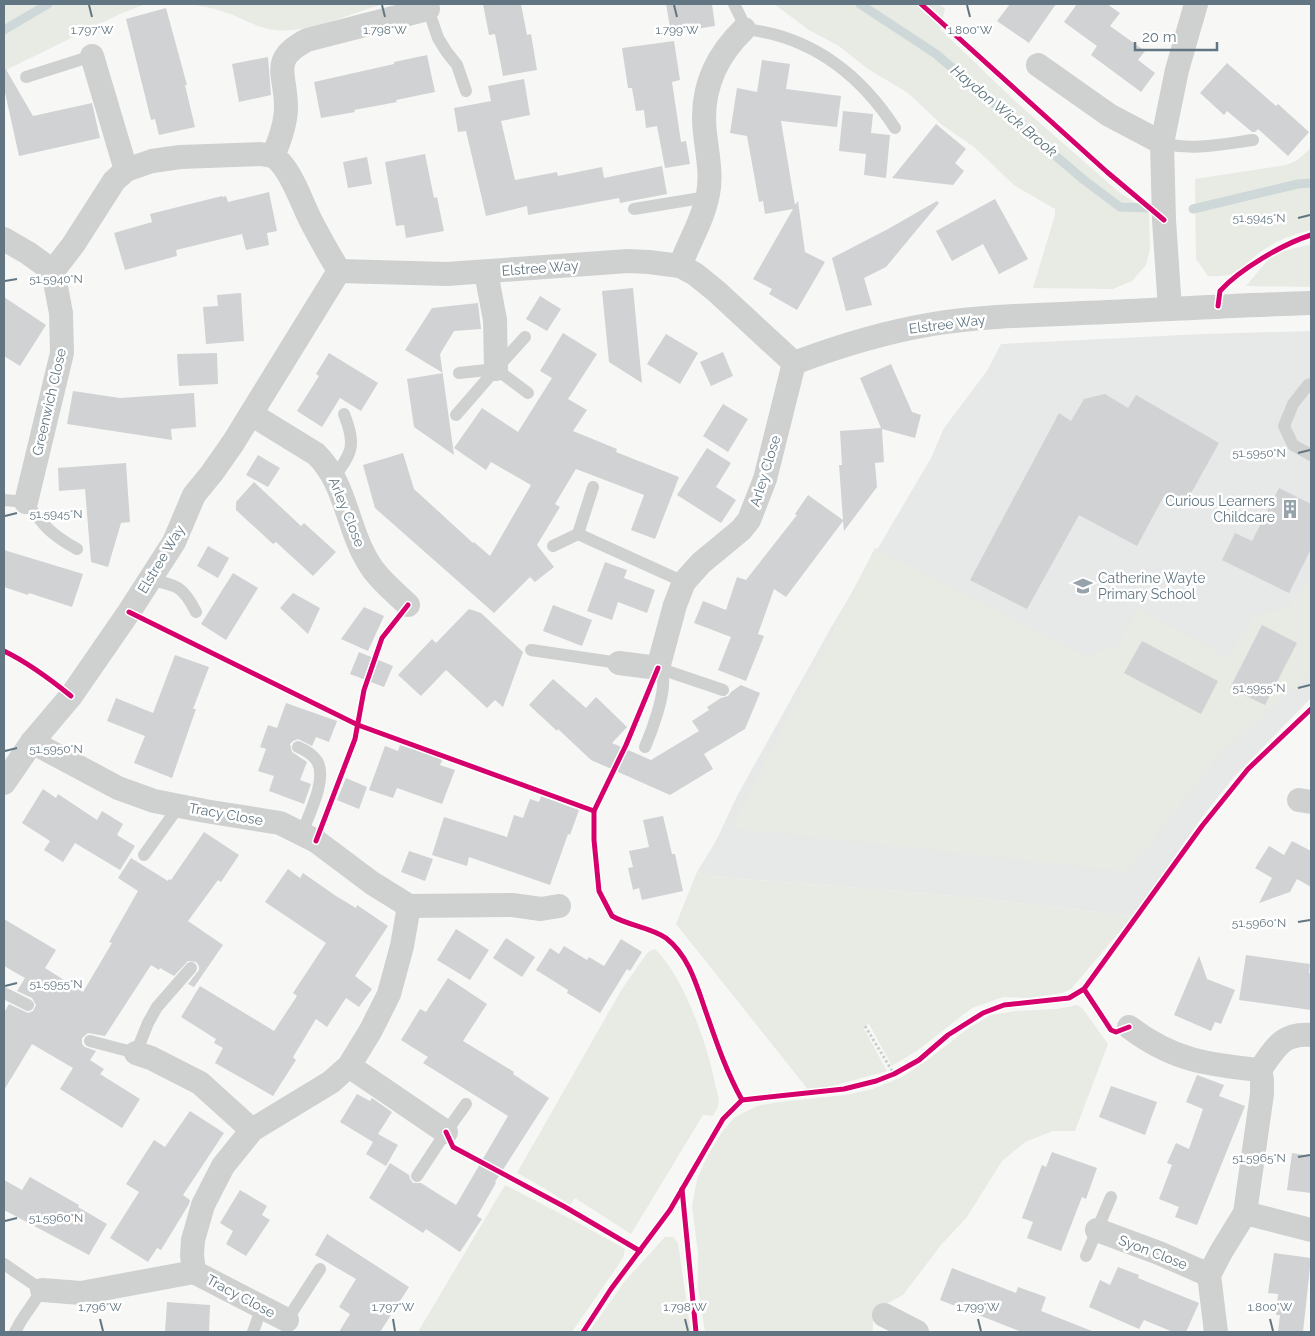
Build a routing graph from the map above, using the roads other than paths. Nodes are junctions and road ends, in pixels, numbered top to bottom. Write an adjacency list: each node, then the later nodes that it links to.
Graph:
1 (734, 4): 4 (lane)
2 (1196, 4): 11 (street)
3 (428, 10): 8 (lane); 12 (street)
4 (744, 29): 9 (lane); 14 (street)
5 (92, 56): 7 (lane); 13 (street)
6 (1038, 65): 11 (street)
7 (26, 77)
8 (466, 91)
9 (895, 128)
10 (1253, 140): 11 (lane)
11 (1162, 143): 22 (street)
12 (273, 156): 13 (street); 19 (street)
13 (126, 170): 18 (street)
14 (707, 197): 15 (lane); 17 (street)
15 (634, 208)
16 (4, 239): 18 (street)
17 (680, 266): 20 (street, Elstree Way); 24 (street, Elstree Way)
18 (53, 271): 35 (street, Greenwich Close)
19 (339, 271): 20 (street, Elstree Way); 29 (street, Elstree Way)
20 (486, 272): 25 (street)
21 (1311, 303): 22 (street, Elstree Way)
22 (1170, 309): 24 (street, Elstree Way)
23 (525, 337): 25 (lane)
24 (794, 363): 40 (street, Arley Close)
25 (496, 369): 26 (lane); 28 (lane); 31 (lane)
26 (459, 374)
27 (1311, 384): 32 (lane)
28 (528, 393)
29 (251, 414): 33 (street, Arley Close); 39 (street, Elstree Way)
30 (344, 414): 33 (lane)
31 (456, 415)
32 (1311, 455)
33 (334, 477): 41 (street, Arley Close)
34 (593, 487): 36 (lane)
35 (15, 501): 38 (lane)
36 (578, 534): 37 (lane); 40 (lane)
37 (553, 546)
38 (77, 549)
39 (150, 580): 42 (lane); 47 (street, Elstree Way)
40 (684, 582): 45 (street, Arley Close)
41 (408, 605)
42 (196, 612)
43 (531, 650): 44 (lane)
44 (619, 663): 45 (street)
45 (658, 668): 46 (lane); 49 (lane)
46 (723, 690)
47 (32, 742): 50 (street, Elstree Way); 51 (street, Tracy Close)
48 (298, 747): 52 (lane)
49 (646, 747)
50 (4, 783)
51 (179, 806): 52 (street, Tracy Close); 53 (lane)
52 (302, 834): 54 (street, Tracy Close)
53 (144, 855)
54 (409, 906): 55 (street); 63 (street, Tracy Close)
55 (559, 906)
56 (191, 968): 62 (lane)
57 (4, 993): 58 (lane)
58 (28, 1005)
59 (1129, 1027): 64 (street)
60 (1311, 1035): 64 (street)
61 (90, 1041): 62 (lane)
62 (136, 1053): 66 (street)
63 (349, 1066): 66 (street, Tracy Close); 67 (street)
64 (1260, 1070): 70 (street)
65 (466, 1104): 67 (lane)
66 (252, 1130): 76 (street, Tracy Close)
67 (446, 1132): 68 (lane)
68 (418, 1176)
69 (1111, 1197): 71 (lane)
70 (1245, 1213): 72 (street); 77 (street)
71 (1097, 1230): 73 (lane); 77 (street, Syon Close)
72 (1311, 1230)
73 (1086, 1256)
74 (4, 1264): 78 (lane)
75 (320, 1269): 81 (lane)
76 (194, 1272): 78 (street, Tracy Close); 79 (street, Tracy Close)
77 (1209, 1275): 85 (street)
78 (42, 1290): 82 (lane)
79 (262, 1307): 81 (street, Tracy Close); 83 (lane)
80 (884, 1315): 84 (street)
81 (287, 1320)
82 (15, 1332)
83 (253, 1332)
84 (917, 1332)
85 (1216, 1332)

